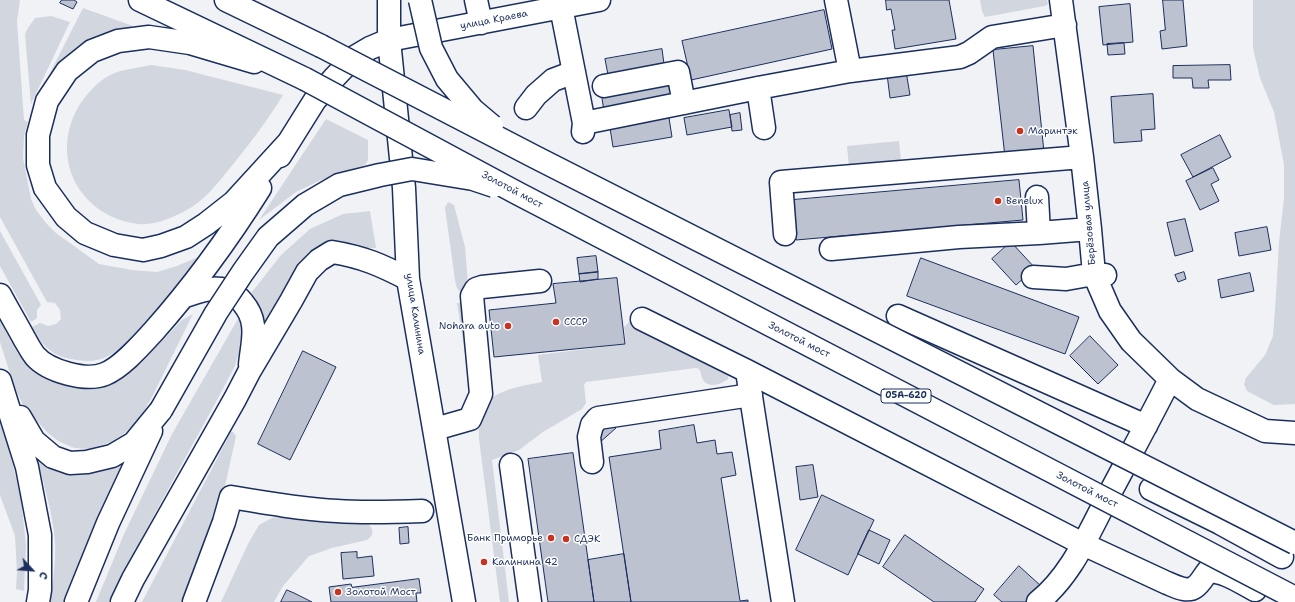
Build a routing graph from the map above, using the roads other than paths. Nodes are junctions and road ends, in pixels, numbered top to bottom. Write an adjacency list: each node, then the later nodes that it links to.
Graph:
1 (140, 0): 17 (main road)
2 (226, 0): 14 (main road)
3 (263, 0): 14 (main road)
4 (389, 0): 13 (main road, улица Калинина)
5 (420, 0): 24 (main road, bridge)
6 (476, 0): 11 (main road)
7 (599, 0): 10 (main road, улица Краева)
8 (836, 0): 15 (main road)
9 (1061, 0): 12 (main road, Берёзовая улица)
10 (561, 7): 11 (main road, улица Краева); 16 (main road)
11 (481, 23): 13 (main road, улица Краева)
12 (1065, 25): 15 (main road); 25 (main road, Берёзовая улица)
13 (390, 40): 23 (main road, улица Краева); 34 (main road, улица Калинина)
14 (321, 46): 24 (main road, bridge)
15 (850, 71): 19 (main road)
16 (574, 72): 20 (main road); 21 (main road)
17 (305, 79): 23 (main road); 26 (main road, Золотой мост, bridge)
18 (604, 86): 20 (main road)
19 (758, 88): 20 (main road); 22 (main road)
20 (684, 103)
21 (526, 108)
22 (764, 128)
23 (288, 143): 37 (main road)
24 (535, 157): 55 (main road, bridge)
25 (1082, 157): 28 (main road, Берёзовая улица); 30 (main road)
26 (517, 193): 45 (main road, bridge); 57 (main road, Золотой мост / 05А-620, bridge)
27 (1037, 197): 29 (main road)
28 (1090, 229): 29 (main road); 32 (main road, Берёзовая улица)
29 (1039, 233): 31 (main road)
30 (785, 234)
31 (831, 249)
32 (1099, 274): 33 (main road); 42 (main road, Берёзовая улица)
33 (1033, 277)
34 (408, 278): 41 (main road); 47 (main road, улица Калинина)
35 (540, 281): 47 (main road)
36 (0, 295): 37 (main road)
37 (184, 296): 41 (main road)
38 (898, 316): 46 (main road)
39 (642, 319): 40 (main road)
40 (747, 371): 44 (main road); 54 (main road)
41 (249, 372): 61 (main road)
42 (1170, 379): 46 (main road); 48 (main road, Берёзовая улица)
43 (1, 385): 45 (main road); 59 (main road)
44 (751, 395): 49 (main road); 64 (main road)
45 (161, 410): 60 (main road)
46 (1146, 426): 54 (main road)
47 (435, 429): 62 (main road, улица Калинина)
48 (1295, 432)
49 (592, 462)
50 (511, 465): 63 (main road)
51 (1151, 489): 55 (main road)
52 (422, 511): 58 (main road)
53 (1295, 536): 55 (main road)
54 (1083, 544): 56 (main road); 65 (main road)
55 (1288, 550): 56 (main road)
56 (1251, 596)
57 (1295, 598)
58 (201, 600)
59 (38, 602)
60 (76, 602)
61 (122, 602)
62 (464, 602)
63 (530, 602)
64 (783, 602)
65 (1038, 602)

